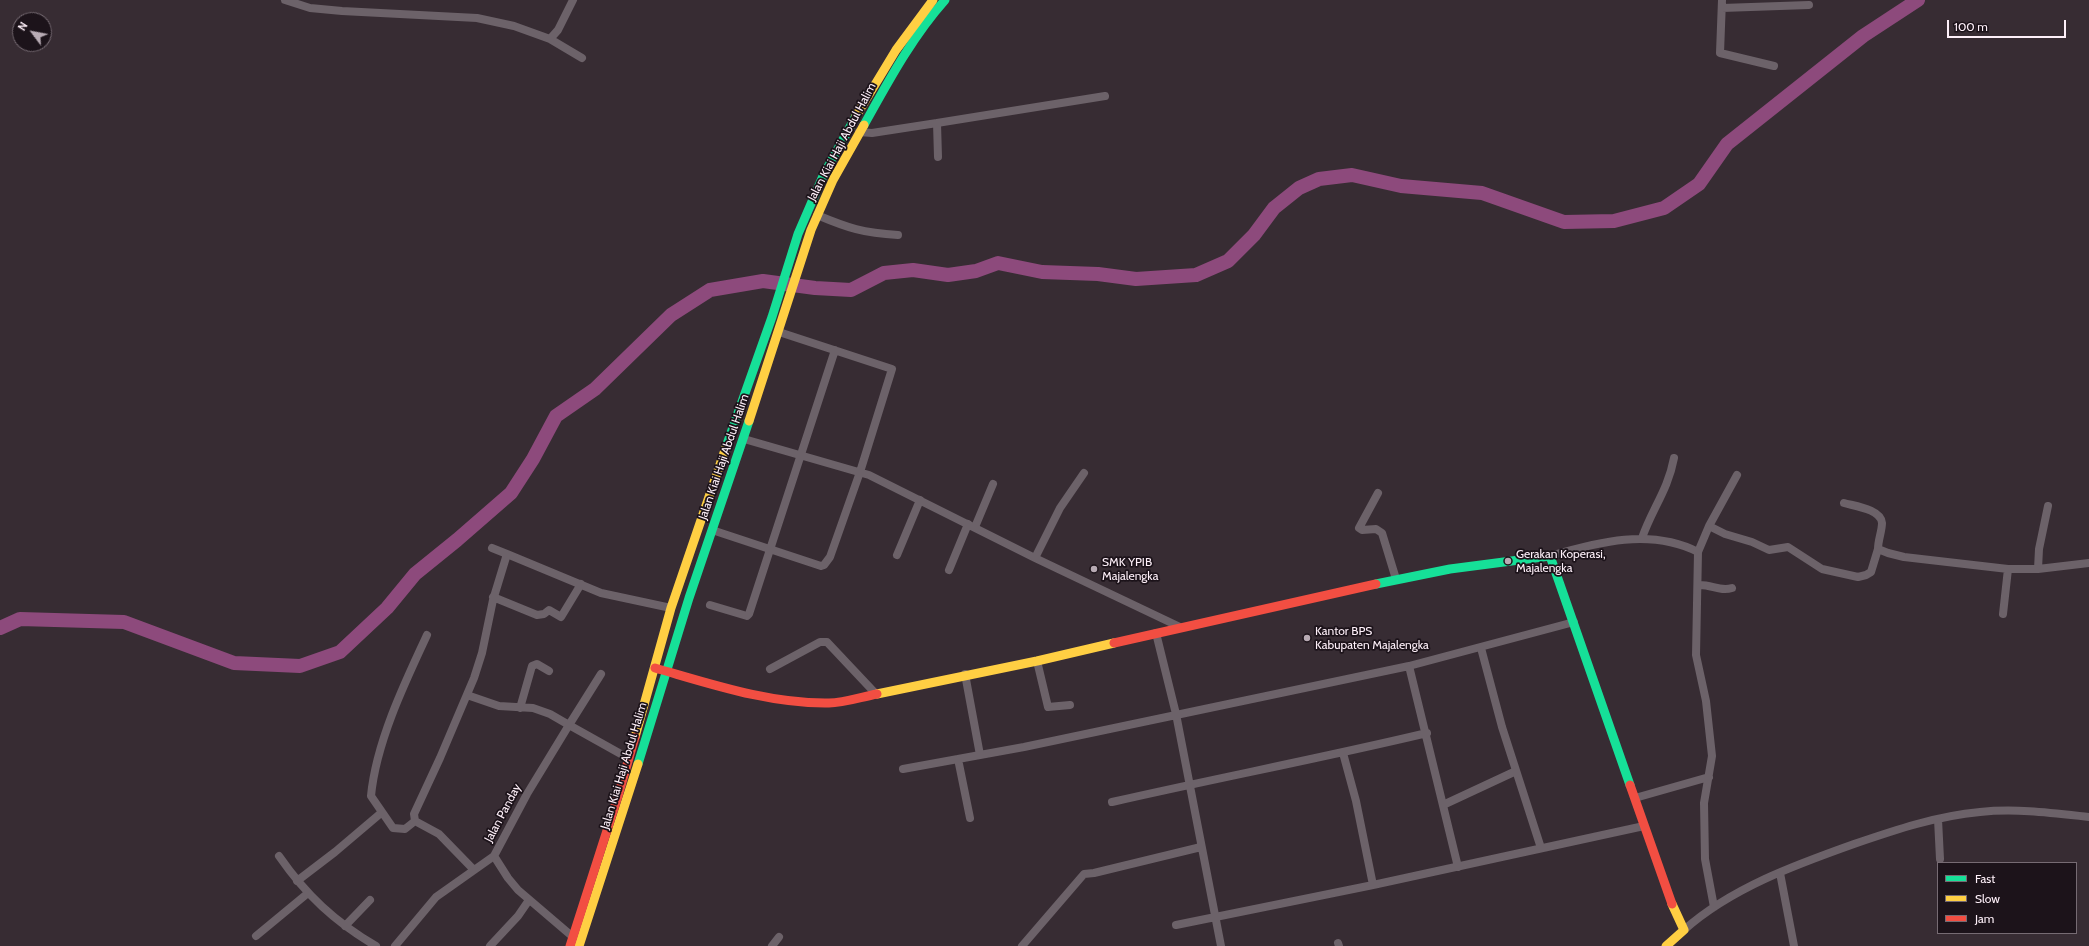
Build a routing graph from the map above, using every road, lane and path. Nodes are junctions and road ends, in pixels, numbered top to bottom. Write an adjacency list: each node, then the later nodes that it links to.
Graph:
1 (285, 0): 7 (street)
2 (573, 0): 7 (street)
3 (933, 0): 51 (main road, Jalan Kiai Haji Abdul Halim)
4 (944, 0): 12 (main road, Jalan Kiai Haji Abdul Halim)
5 (1722, 4): 6 (street); 9 (street)
6 (1809, 5)
7 (553, 41): 8 (street)
8 (582, 58)
9 (1774, 66)
10 (1105, 96): 11 (street)
11 (938, 124): 12 (street); 13 (street)
12 (859, 132): 14 (main road, Jalan Kiai Haji Abdul Halim)
13 (938, 157)
14 (817, 215): 15 (street); 16 (main road, Jalan Kiai Haji Abdul Halim)
15 (898, 235)
16 (779, 332): 17 (street); 18 (main road, Jalan Kiai Haji Abdul Halim)
17 (835, 350): 19 (street); 21 (street)
18 (744, 439): 19 (street); 31 (main road, Jalan Kiai Haji Abdul Halim)
19 (801, 457): 21 (street); 34 (street)
20 (1674, 458): 32 (street)
21 (860, 472): 26 (street); 34 (street)
22 (1084, 473): 40 (street)
23 (1737, 475): 30 (street)
24 (993, 484): 29 (street)
25 (1378, 493): 45 (street)
26 (920, 500): 29 (street); 38 (street)
27 (1844, 503): 35 (street)
28 (2048, 506): 43 (street)
29 (971, 525): 40 (street); 44 (street)
30 (1709, 526): 35 (street); 36 (street)
31 (712, 530): 34 (street); 63 (main road, Jalan Kiai Haji Abdul Halim)
32 (1642, 538): 36 (street); 39 (street)
33 (492, 548): 37 (street)
34 (770, 548): 50 (street)
35 (1878, 548): 42 (street)
36 (1698, 552): 47 (street)
37 (507, 554): 46 (street); 49 (street)
38 (897, 555)
39 (1550, 556): 45 (main road); 53 (main road)
40 (1035, 558): 54 (street)
41 (2089, 563): 43 (street)
42 (2008, 569): 43 (street); 52 (street)
43 (2038, 569)
44 (949, 570)
45 (1396, 579): 54 (main road)
46 (580, 584): 49 (street); 51 (street)
47 (1698, 585): 48 (street); 79 (street)
48 (1732, 588)
49 (493, 597): 67 (street)
50 (710, 605)
51 (671, 608): 60 (main road, Jalan Kiai Haji Abdul Halim)
52 (2003, 614)
53 (1574, 622): 57 (street); 81 (main road)
54 (1180, 627): 55 (main road)
55 (1156, 633): 58 (main road); 70 (street)
56 (427, 636): 84 (street)
57 (1481, 648): 59 (street); 78 (street)
58 (1037, 661): 65 (main road); 68 (street)
59 (1410, 666): 70 (street); 72 (street)
60 (655, 668): 63 (main road); 75 (main road, Jalan Kiai Haji Abdul Halim)
61 (770, 669): 66 (street)
62 (549, 671): 69 (street)
63 (665, 671): 66 (main road); 115 (main road, Jalan Kiai Haji Abdul Halim)
64 (601, 674): 71 (street, Jalan Panday)
65 (965, 674): 66 (main road); 74 (street)
66 (876, 694)
67 (467, 695): 69 (street); 88 (street)
68 (1070, 705)
69 (520, 708): 71 (street)
70 (1176, 714): 74 (street); 80 (street)
71 (569, 725): 75 (street); 93 (street, Jalan Panday)
72 (1426, 733): 73 (street); 83 (street)
73 (1343, 753): 80 (street); 99 (street)
74 (980, 755): 76 (street)
75 (628, 758): 109 (main road, Jalan Kiai Haji Abdul Halim)
76 (958, 759): 77 (street); 86 (street)
77 (903, 769)
78 (1516, 771): 83 (street); 91 (street)
79 (1709, 777): 81 (street); 103 (street)
80 (1189, 784): 82 (street); 90 (street)
81 (1635, 798): 89 (main road)
82 (1112, 802)
83 (1442, 805): 95 (street)
84 (381, 813): 88 (street); 98 (street)
85 (2089, 817): 87 (street)
86 (970, 818)
87 (1938, 819): 94 (street); 97 (street)
88 (415, 821): 96 (street)
89 (1644, 826): 91 (street); 107 (main road)
90 (1201, 847): 104 (street); 117 (street)
91 (1541, 848): 95 (street)
92 (279, 856): 98 (street)
93 (494, 856): 96 (street, Jalan Panday); 102 (street)
94 (1940, 859)
95 (1458, 867): 99 (street)
96 (474, 870): 112 (street, Jalan Panday)
97 (1780, 873): 103 (street); 120 (street)
98 (297, 881): 100 (street)
99 (1373, 885): 104 (street)
100 (308, 893): 106 (street); 108 (street)
101 (370, 900): 106 (street)
102 (529, 900): 109 (street); 113 (street)
103 (1714, 907): 107 (street)
104 (1215, 918): 105 (street); 118 (street)
105 (1176, 925)
106 (345, 926): 111 (street)
107 (1684, 930): 119 (main road)
108 (256, 936)
109 (573, 937): 114 (main road, Jalan Kiai Haji Abdul Halim)
110 (779, 937): 116 (street)
111 (376, 946)
112 (394, 946)
113 (490, 946)
114 (570, 946)
115 (579, 946)
116 (772, 946)
117 (1022, 946)
118 (1221, 946)
119 (1666, 946)
120 (1794, 946)

